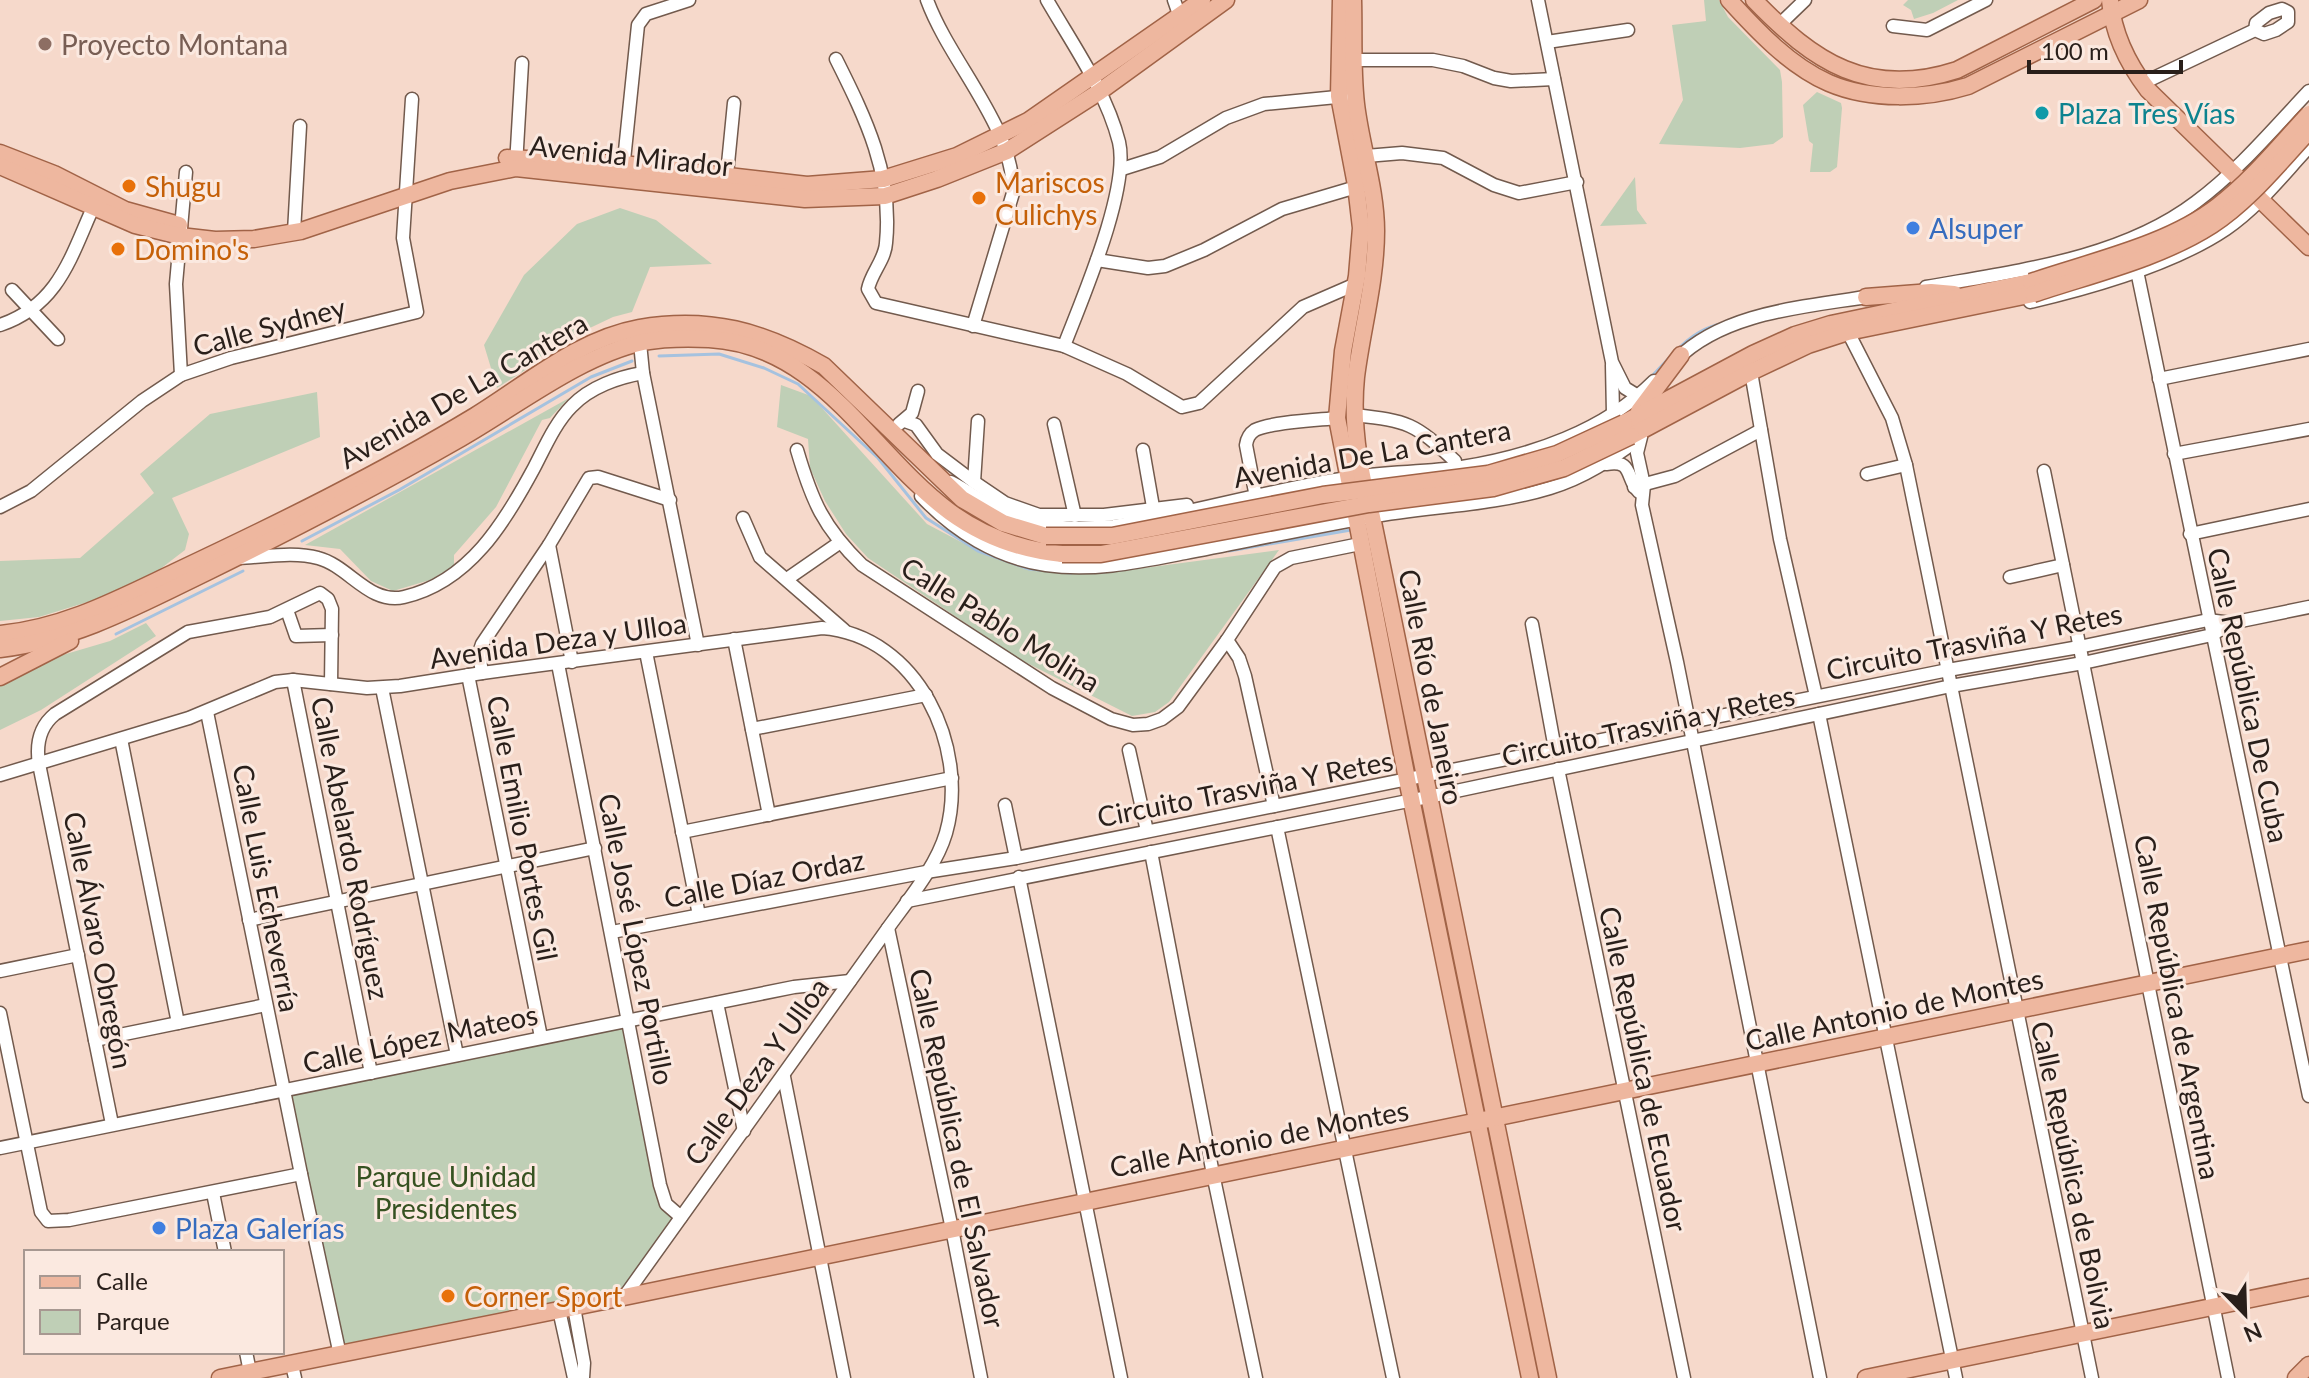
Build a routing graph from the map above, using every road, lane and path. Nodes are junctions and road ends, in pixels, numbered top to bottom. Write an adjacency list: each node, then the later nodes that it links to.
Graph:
1 (689, 0): 45 (street)
2 (927, 0): 37 (street)
3 (1047, 0): 25 (street)
4 (1202, 0): 16 (main road, Avenida Mirador)
5 (1226, 0): 16 (main road, Avenida Mirador)
6 (1341, 0): 23 (main road, Calle Río de Janeiro)
7 (1353, 0): 23 (main road, Calle Río de Janeiro)
8 (1538, 0): 21 (street)
9 (1729, 0): 15 (main road)
10 (1754, 0): 17 (main road)
11 (1805, 0): 17 (street)
12 (1986, 0): 18 (street)
13 (2094, 0): 17 (main road)
14 (2139, 0): 15 (main road)
15 (2111, 7): 27 (main road)
16 (1179, 15): 25 (main road, Avenida Mirador); 29 (main road, Avenida Mirador)
17 (1779, 25)
18 (1893, 26)
19 (1628, 30): 21 (street)
20 (2255, 30): 27 (street)
21 (1547, 42): 26 (street)
22 (836, 59): 51 (street)
23 (1347, 60): 26 (street); 30 (main road, Calle Río de Janeiro)
24 (522, 63): 42 (street)
25 (1091, 77): 29 (street); 37 (main road, Avenida Mirador)
26 (1554, 79): 48 (street)
27 (2143, 83): 47 (main road)
28 (2309, 91): 36 (street, Avenida De La Cantera)
29 (1099, 92): 37 (main road, Avenida Mirador); 44 (street)
30 (1347, 96): 40 (main road, Calle Río de Janeiro); 44 (street); 50 (main road, Calle Río de Janeiro)
31 (412, 99): 52 (street)
32 (734, 103): 49 (street)
33 (2309, 114): 63 (main road, Avenida De La Cantera, bridge)
34 (300, 126): 56 (street)
35 (2309, 131): 63 (main road, Avenida De La Cantera, bridge)
36 (2269, 134): 41 (street); 47 (street, Avenida De La Cantera)
37 (1004, 144): 51 (main road, Avenida Mirador); 70 (street)
38 (2309, 147): 41 (street, Avenida De La Cantera)
39 (0, 153): 54 (main road, Avenida Mirador)
40 (1366, 156): 48 (street); 50 (main road, Calle Río de Janeiro)
41 (2298, 159): 53 (street, Avenida De La Cantera)
42 (516, 163): 45 (main road, Avenida Mirador); 52 (main road, Avenida Mirador)
43 (0, 166): 54 (main road, Avenida Mirador)
44 (1122, 169): 60 (street)
45 (622, 171): 49 (main road, Avenida Mirador)
46 (186, 172): 58 (street)
47 (2232, 172): 53 (main road); 55 (street, Avenida De La Cantera)
48 (1577, 182): 78 (street)
49 (726, 183): 51 (main road, Avenida Mirador)
50 (1364, 185): 60 (street); 62 (main road, Calle Río de Janeiro); 85 (main road, Calle Río de Janeiro)
51 (884, 188): 70 (street)
52 (405, 192): 56 (main road, Avenida Mirador); 81 (street, Calle Sydney)
53 (2261, 200): 57 (street, Avenida De La Cantera); 59 (main road)
54 (95, 202): 58 (main road, Avenida Mirador); 67 (street)
55 (2197, 202): 57 (street); 66 (street, Avenida De La Cantera)
56 (295, 227): 58 (main road, Avenida Mirador)
57 (2227, 229): 61 (street, Avenida De La Cantera)
58 (181, 231): 81 (street)
59 (2309, 247)
60 (1097, 260): 74 (street)
61 (2137, 271): 68 (street, Avenida De La Cantera); 82 (street, Calle República De Cuba)
62 (1356, 284): 74 (street); 86 (main road, Calle Río de Janeiro)
63 (2032, 288): 65 (main road, Avenida De La Cantera); 68 (main road, Avenida De La Cantera)
64 (12, 290): 67 (street)
65 (1971, 295): 66 (main road); 90 (main road, Avenida De La Cantera)
66 (1866, 297): 76 (street, Avenida De La Cantera)
67 (31, 310): 69 (street); 72 (street)
68 (1913, 320): 71 (main road, Avenida De La Cantera)
69 (0, 325)
70 (973, 326): 74 (street)
71 (1848, 332): 79 (main road, Avenida De La Cantera); 99 (street, Calle República de Bolivia)
72 (58, 339)
73 (640, 343): 77 (main road, Avenida De La Cantera); 80 (street); 124 (main road, Avenida De La Cantera)
74 (1064, 346)
75 (2309, 349): 82 (street)
76 (1681, 355): 84 (street, Avenida De La Cantera); 90 (main road)
77 (794, 358): 91 (main road, Avenida De La Cantera); 97 (main road, Avenida De La Cantera); 135 (main road, Avenida De La Cantera)
78 (1612, 362): 84 (street); 90 (street)
79 (1751, 372): 90 (main road, Avenida De La Cantera); 93 (street)
80 (643, 373): 110 (street); 124 (street)
81 (181, 375): 112 (street, Calle Sydney)
82 (2159, 379): 96 (street, Calle República De Cuba)
83 (918, 391): 87 (street)
84 (1638, 396): 90 (street, Avenida De La Cantera)
85 (1354, 415): 98 (street); 105 (main road, Calle Río de Janeiro)
86 (1337, 418): 105 (main road, Calle Río de Janeiro); 109 (street)
87 (905, 421): 91 (street); 106 (street)
88 (978, 421): 106 (street)
89 (1054, 424): 116 (street)
90 (1629, 426): 97 (main road, Avenida De La Cantera, bridge); 100 (street, Avenida De La Cantera); 101 (main road, Avenida De La Cantera, bridge); 102 (street, Avenida De La Cantera); 108 (street)
91 (889, 428): 101 (main road, Avenida De La Cantera)
92 (2309, 429): 96 (street)
93 (1761, 430): 108 (street); 156 (street)
94 (797, 450): 121 (street, Calle Pablo Molina)
95 (1143, 450): 113 (street)
96 (2174, 454): 120 (street, Calle República De Cuba)
97 (896, 460): 119 (street, Avenida De La Cantera)
98 (1455, 461)
99 (1906, 465): 104 (street); 147 (street, Calle República de Bolivia)
100 (1600, 466): 108 (street); 114 (street, Avenida De La Cantera)
101 (931, 471): 111 (street, Avenida De La Cantera)
102 (1421, 471): 105 (street, Avenida De La Cantera); 114 (street)
103 (2044, 471): 125 (street, Calle República de Argentina)
104 (1867, 474)
105 (1354, 477): 107 (street, Avenida De La Cantera); 118 (main road, Calle Río de Janeiro)
106 (974, 482): 116 (street)
107 (1292, 488): 109 (street, Avenida De La Cantera); 119 (street)
108 (1639, 489): 159 (street)
109 (1256, 497): 111 (street, Avenida De La Cantera)
110 (670, 500): 123 (street); 140 (street)
111 (1216, 506): 113 (street)
112 (0, 507)
113 (1153, 507): 116 (street)
114 (1438, 509): 118 (street, Avenida De La Cantera)
115 (2309, 509): 120 (street)
116 (1075, 516)
117 (743, 518): 127 (street)
118 (1363, 518): 119 (street, Avenida De La Cantera); 122 (main road, Calle Río de Janeiro); 169 (main road, Calle Río de Janeiro)
119 (1296, 531)
120 (2190, 534): 130 (street, Calle República De Cuba)
121 (839, 543): 127 (street); 139 (street, Calle Pablo Molina)
122 (1360, 544): 139 (street, Calle Pablo Molina); 169 (main road, Calle Río de Janeiro)
123 (549, 545): 144 (street); 148 (street)
124 (236, 558): 133 (main road, Avenida De La Cantera)
125 (2063, 565): 126 (street); 141 (street, Calle República de Argentina)
126 (2010, 577)
127 (787, 579): 134 (street)
128 (2309, 607): 131 (street, Circuito Trasviña Y Retes)
129 (287, 610): 136 (street); 136 (street); 165 (street)
130 (2208, 620): 131 (street, Circuito Trasviña Y Retes); 137 (street, Calle República De Cuba); 141 (street, Circuito Trasviña Y Retes)
131 (2231, 623): 137 (street, Circuito Trasviña Y Retes)
132 (1532, 624): 163 (street)
133 (97, 625): 142 (main road, Avenida De La Cantera); 150 (main road)
134 (844, 630): 138 (street, Avenida Deza y Ulloa); 155 (street, Avenida Deza y Ulloa)
135 (0, 634)
136 (332, 635): 152 (street)
137 (2212, 635): 145 (street, Circuito Trasviña y Retes); 192 (street, Calle República De Cuba)
138 (734, 639): 140 (street, Avenida Deza y Ulloa); 160 (street)
139 (1227, 640): 172 (street)
140 (698, 645): 143 (street, Avenida Deza y Ulloa)
141 (2079, 647): 145 (street, Calle República de Argentina); 147 (street, Circuito Trasviña Y Retes)
142 (0, 649)
143 (646, 652): 144 (street, Avenida Deza y Ulloa); 176 (street)
144 (572, 662): 146 (street, Avenida Deza y Ulloa)
145 (2083, 663): 153 (street, Circuito Trasviña y Retes); 195 (street, Calle República de Argentina)
146 (558, 664): 148 (street, Avenida Deza y Ulloa); 177 (street, Calle José López Portillo)
147 (1948, 670): 153 (street, Calle República de Bolivia); 156 (street, Circuito Trasviña Y Retes)
148 (482, 673): 149 (street, Avenida Deza y Ulloa)
149 (468, 675): 154 (street, Avenida Deza y Ulloa); 180 (street, Calle Emilio Portes Gil)
150 (0, 677)
151 (293, 680): 152 (street, Avenida Deza y Ulloa); 157 (street, Avenida Deza y Ulloa); 185 (street, Calle Abelardo Rodríguez)
152 (331, 684): 154 (street, Avenida Deza y Ulloa)
153 (1951, 686): 158 (street, Circuito Trasviña y Retes); 198 (street, Calle República de Bolivia)
154 (382, 688): 183 (street)
155 (926, 695): 160 (street); 168 (street, Avenida Deza y Ulloa)
156 (1816, 696): 159 (street, Circuito Trasviña Y Retes)
157 (207, 712): 161 (street, Avenida Deza y Ulloa); 187 (street, Calle Luis Echeverría)
158 (1819, 714): 162 (street, Circuito Trasviña y Retes); 203 (street)
159 (1688, 722): 162 (street); 163 (street, Circuito Trasviña Y Retes)
160 (752, 729): 173 (street)
161 (121, 739): 165 (street, Avenida Deza y Ulloa); 201 (street)
162 (1692, 740): 166 (street, Circuito Trasviña y Retes); 206 (street)
163 (1555, 749): 169 (street, Circuito Trasviña Y Retes)
164 (1129, 750): 175 (street)
165 (39, 764): 167 (street, Avenida Deza y Ulloa); 191 (street, Calle Álvaro Obregón)
166 (1558, 769): 170 (street, Circuito Trasviña y Retes); 210 (street, Calle República de Ecuador)
167 (0, 775)
168 (952, 778): 173 (street); 181 (street, Avenida Deza y Ulloa)
169 (1415, 778): 170 (main road, Calle Río de Janeiro); 172 (street, Circuito Trasviña Y Retes)
170 (1419, 799): 174 (street, Circuito Trasviña y Retes); 212 (main road, Calle Río de Janeiro); 213 (main road, Calle Río de Janeiro)
171 (1005, 805): 179 (street)
172 (1274, 806): 175 (street, Circuito Trasviña Y Retes)
173 (769, 815): 176 (street)
174 (1277, 827): 178 (street, Circuito Trasviña y Retes); 217 (street)
175 (1147, 831): 179 (street, Circuito Trasviña Y Retes)
176 (682, 832): 186 (street)
177 (595, 848): 180 (street); 189 (street, Calle José López Portillo)
178 (1151, 852): 182 (street, Circuito Trasviña y Retes); 220 (street)
179 (1016, 858): 181 (street, Circuito Trasviña Y Retes)
180 (506, 867): 183 (street); 202 (street, Calle Emilio Portes Gil)
181 (926, 872): 184 (street, Calle Deza Y Ulloa); 186 (street, Calle Díaz Ordaz)
182 (1019, 877): 184 (street, Circuito Trasviña y Retes); 222 (street)
183 (422, 885): 185 (street); 205 (street)
184 (907, 901): 188 (street, Calle Deza Y Ulloa)
185 (337, 903): 187 (street); 207 (street, Calle Abelardo Rodríguez)
186 (699, 915): 189 (street, Calle Díaz Ordaz)
187 (249, 920): 197 (street, Calle Luis Echeverría)
188 (888, 928): 194 (street, Calle Deza Y Ulloa); 224 (street, Calle República de El Salvador)
189 (612, 932): 200 (street, Calle José López Portillo)
190 (2309, 950): 192 (main road, Calle Antonio de Montes)
191 (78, 955): 193 (street); 204 (street, Calle Álvaro Obregón)
192 (2279, 957): 195 (main road, Calle Antonio de Montes); 211 (street, Calle República De Cuba)
193 (0, 971)
194 (850, 981): 196 (street, Calle López Mateos); 208 (street, Calle Deza Y Ulloa)
195 (2150, 983): 198 (main road, Calle Antonio de Montes); 229 (street, Calle República de Argentina)
196 (717, 1003): 200 (street, Calle López Mateos); 215 (street)
197 (266, 1005): 201 (street); 209 (street, Calle Luis Echeverría)
198 (2016, 1010): 203 (main road, Calle Antonio de Montes); 231 (street, Calle República de Bolivia)
199 (0, 1013): 216 (street)
200 (628, 1020): 202 (street, Calle López Mateos); 223 (street, Calle José López Portillo)
201 (178, 1023): 204 (street)
202 (541, 1037): 205 (street, Calle López Mateos)
203 (1885, 1037): 206 (main road, Calle Antonio de Montes); 234 (street)
204 (95, 1040): 214 (street, Calle Álvaro Obregón)
205 (457, 1055): 207 (street, Calle López Mateos)
206 (1758, 1063): 210 (main road, Calle Antonio de Montes); 249 (street)
207 (371, 1073): 209 (street, Calle López Mateos)
208 (784, 1077): 215 (street, Calle Deza Y Ulloa); 226 (street)
209 (283, 1090): 214 (street, Calle López Mateos); 219 (street, Calle Luis Echeverría)
210 (1624, 1091): 212 (main road, Calle Antonio de Montes); 248 (street, Calle República de Ecuador)
211 (2309, 1096)
212 (1494, 1118): 213 (main road, Calle Antonio de Montes); 247 (main road, Calle Río de Janeiro)
213 (1476, 1121): 217 (main road, Calle Antonio de Montes); 246 (main road, Calle Río de Janeiro)
214 (112, 1124): 216 (street, Calle López Mateos)
215 (744, 1131): 223 (street, Calle Deza Y Ulloa)
216 (27, 1142): 218 (street, Calle López Mateos); 221 (street)
217 (1344, 1147): 220 (main road, Calle Antonio de Montes); 245 (street)
218 (0, 1148)
219 (301, 1174): 221 (street); 233 (street, Calle Luis Echeverría)
220 (1213, 1174): 222 (main road, Calle Antonio de Montes); 244 (street)
221 (213, 1193): 225 (street)
222 (1085, 1200): 224 (main road, Calle Antonio de Montes); 243 (street)
223 (681, 1217): 228 (street, Calle Deza Y Ulloa)
224 (952, 1229): 226 (main road, Calle Antonio de Montes); 242 (street, Calle República de El Salvador)
225 (225, 1250)
226 (821, 1257): 228 (main road, Calle Antonio de Montes); 241 (street)
227 (2309, 1287): 229 (main road)
228 (624, 1297): 230 (main road, Calle Antonio de Montes)
229 (2214, 1306): 231 (main road); 253 (street, Calle República de Argentina)
230 (567, 1309): 233 (main road, Calle Antonio de Montes); 239 (street); 240 (street)
231 (2083, 1333): 234 (main road); 252 (street, Calle República de Bolivia)
232 (246, 1354): 237 (street)
233 (340, 1355): 236 (main road, Calle Antonio de Montes)
234 (1952, 1360): 250 (main road); 251 (street)
235 (2309, 1365): 254 (main road)
236 (294, 1371): 237 (main road, Calle Antonio de Montes)
237 (250, 1372): 238 (main road, Calle Antonio de Montes)
238 (220, 1378)
239 (574, 1378)
240 (583, 1378)
241 (844, 1378)
242 (981, 1378)
243 (1121, 1378)
244 (1256, 1378)
245 (1393, 1378)
246 (1530, 1378)
247 (1548, 1378)
248 (1684, 1378)
249 (1820, 1378)
250 (1866, 1378)
251 (1956, 1378)
252 (2092, 1378)
253 (2228, 1378)
254 (2296, 1378)

